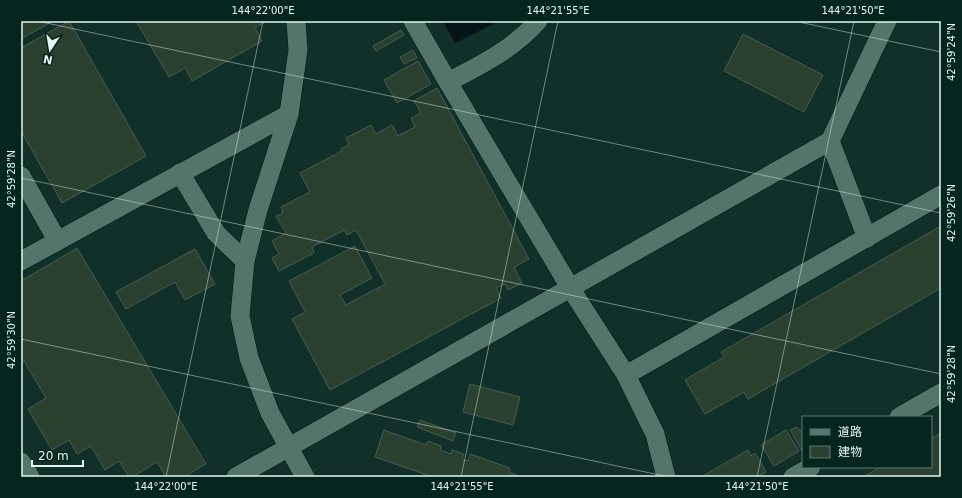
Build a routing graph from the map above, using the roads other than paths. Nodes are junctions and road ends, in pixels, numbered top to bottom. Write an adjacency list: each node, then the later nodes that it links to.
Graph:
1 (296, 21): 6 (street)
2 (413, 21): 5 (street)
3 (538, 21): 5 (street)
4 (886, 21): 7 (street)
5 (448, 82): 15 (street)
6 (289, 114): 8 (street); 14 (street)
7 (830, 141): 11 (street); 15 (street)
8 (180, 173): 12 (street); 14 (street)
9 (21, 176): 12 (street)
10 (941, 195): 11 (street)
11 (867, 238): 16 (street)
12 (57, 240): 13 (street)
13 (21, 261)
14 (245, 261): 19 (street)
15 (571, 289): 16 (street); 19 (street)
16 (626, 375): 25 (street)
17 (941, 394): 18 (street)
18 (901, 416)
19 (288, 447): 23 (street); 24 (street)
20 (21, 462): 22 (street)
21 (809, 468): 26 (street)
22 (30, 477)
23 (236, 477)
24 (306, 477)
25 (666, 477)
26 (793, 477)

